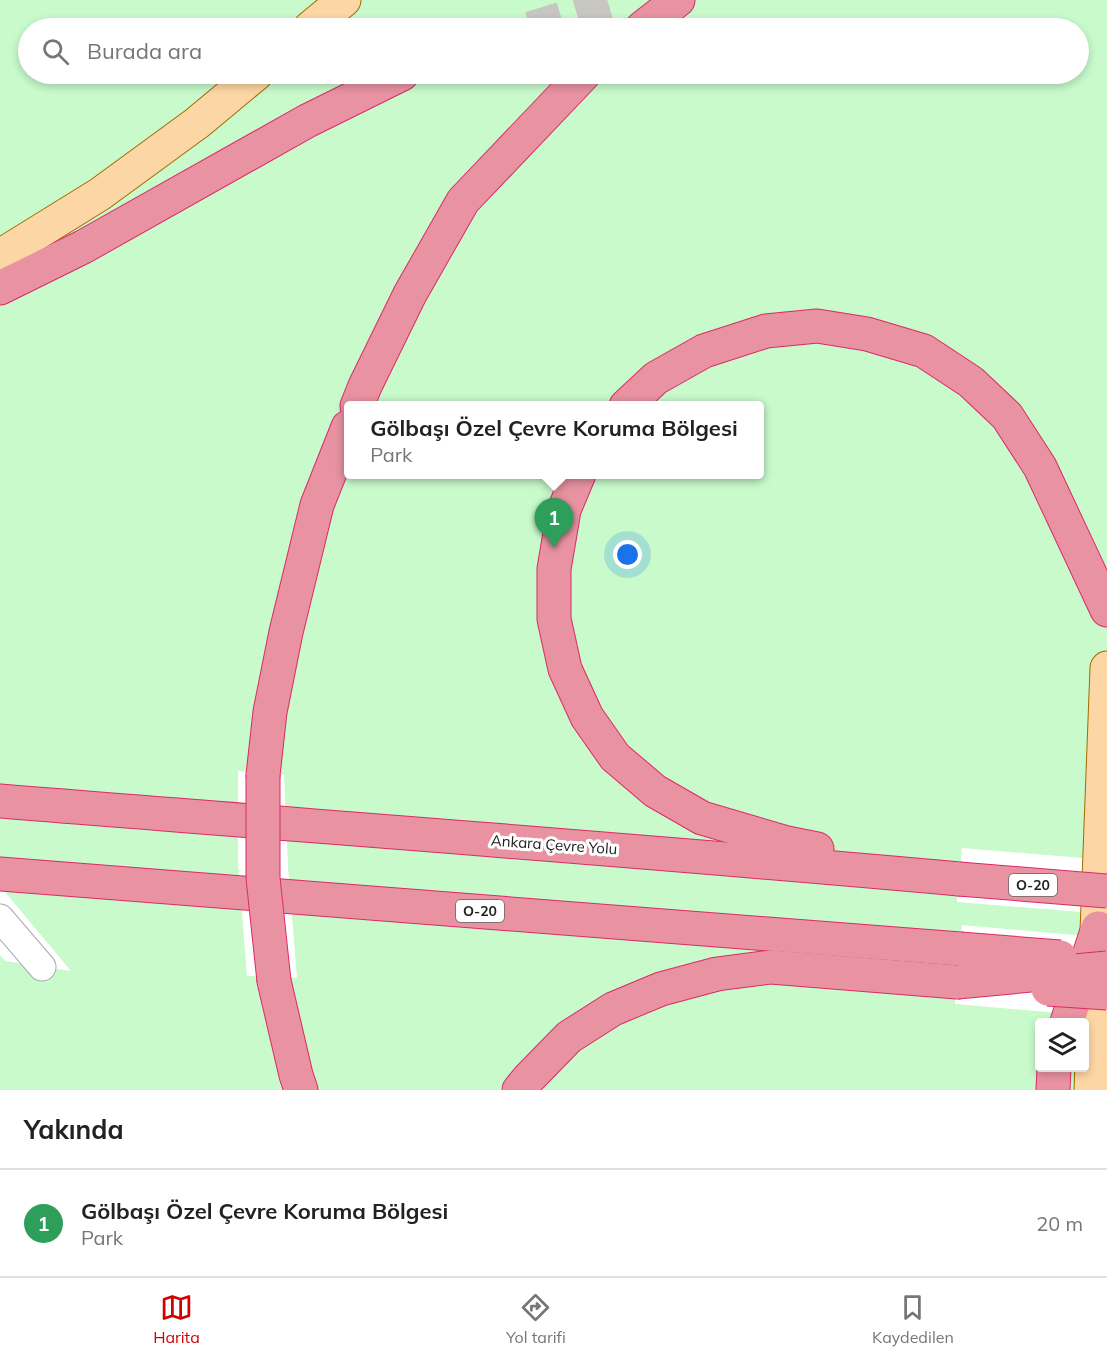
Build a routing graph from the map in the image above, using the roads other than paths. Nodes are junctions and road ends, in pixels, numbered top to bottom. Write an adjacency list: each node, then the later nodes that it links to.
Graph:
1 (344, 0): 3 (main road)
2 (678, 0): 4 (highway)
3 (322, 18)
4 (655, 18)
5 (244, 84): 8 (main road)
6 (382, 84): 9 (highway)
7 (574, 84): 10 (highway)
8 (0, 256)
9 (0, 288)
10 (359, 401)
11 (630, 401): 14 (highway)
12 (344, 437): 29 (highway, bridge)
13 (577, 479): 18 (highway)
14 (1107, 610)
15 (1107, 668): 21 (main road)
16 (0, 801): 18 (highway, Ankara Çevre Yolu / O-20)
17 (0, 874): 22 (highway, O-20, bridge)
18 (959, 879): 19 (highway, Ankara Çevre Yolu / O-20, bridge)
19 (1107, 891)
20 (0, 918): 23 (street)
21 (1098, 928): 27 (highway); 32 (main road)
22 (1107, 961)
23 (42, 967)
24 (1107, 968): 25 (highway, bridge)
25 (957, 982): 26 (highway, bridge); 30 (highway)
26 (1107, 993)
27 (1069, 1018)
28 (1054, 1072): 31 (highway)
29 (301, 1090)
30 (519, 1090)
31 (1053, 1090)
32 (1091, 1090)

